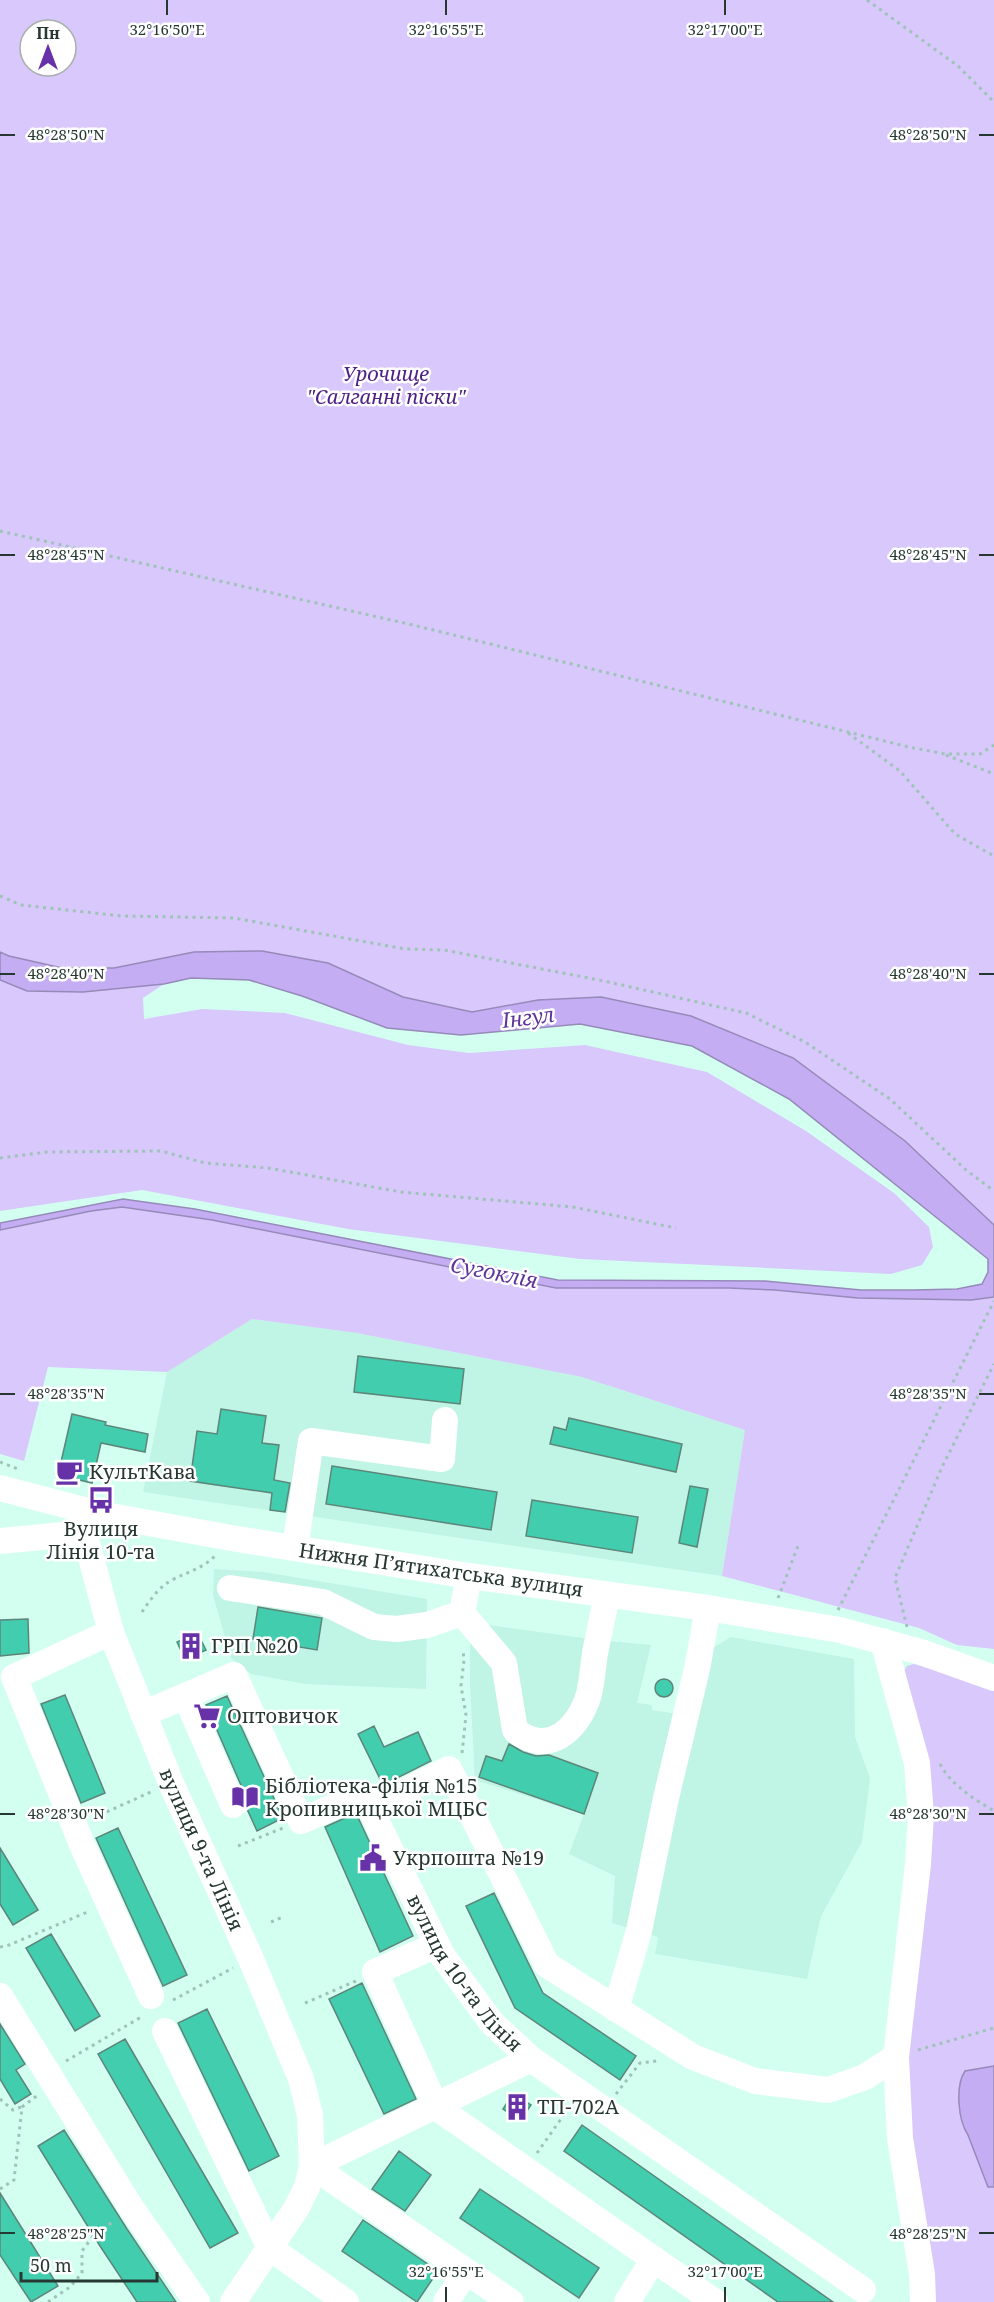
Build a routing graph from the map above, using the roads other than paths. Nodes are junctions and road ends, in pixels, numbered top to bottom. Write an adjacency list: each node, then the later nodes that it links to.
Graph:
1 (445, 1420): 5 (street)
2 (0, 1488): 3 (street, Нижня Пʼятихатська вулиця)
3 (82, 1521): 4 (street); 5 (street, Нижня Пʼятихатська вулиця); 11 (street, вулиця 9-та Лінія)
4 (0, 1540)
5 (295, 1548): 6 (street, Нижня Пʼятихатська вулиця)
6 (469, 1576): 8 (street, Нижня Пʼятихатська вулиця); 10 (street)
7 (230, 1588): 10 (street)
8 (607, 1594): 9 (street, Нижня Пʼятихатська вулиця); 10 (street)
9 (708, 1608): 12 (street, Нижня Пʼятихатська вулиця); 22 (street)
10 (462, 1613)
11 (111, 1632): 13 (street); 17 (street, вулиця 9-та Лінія)
12 (883, 1641): 15 (street, Нижня Пʼятихатська вулиця); 23 (street)
13 (29, 1670): 14 (street); 27 (street)
14 (0, 1671)
15 (994, 1678)
16 (186, 1697): 17 (street); 18 (street); 19 (street)
17 (143, 1714): 26 (street, вулиця 9-та Лінія)
18 (233, 1805)
19 (370, 1808): 20 (street, вулиця 10-та Лінія); 22 (street)
20 (437, 1945): 24 (street, вулиця 10-та Лінія); 25 (street)
21 (0, 1996): 31 (street)
22 (616, 2009): 23 (street)
23 (896, 2057): 38 (street)
24 (531, 2059): 25 (street, вулиця 10-та Лінія); 30 (street, вулиця 10-та Лінія)
25 (436, 2107): 26 (street, вулиця 10-та Лінія); 28 (street)
26 (312, 2166): 27 (street); 29 (street)
27 (270, 2248): 32 (street); 33 (street)
28 (654, 2259): 36 (street); 37 (street)
29 (466, 2272): 34 (street); 35 (street)
30 (863, 2290)
31 (198, 2302)
32 (233, 2302)
33 (346, 2302)
34 (446, 2302)
35 (511, 2302)
36 (627, 2302)
37 (715, 2302)
38 (923, 2302)

